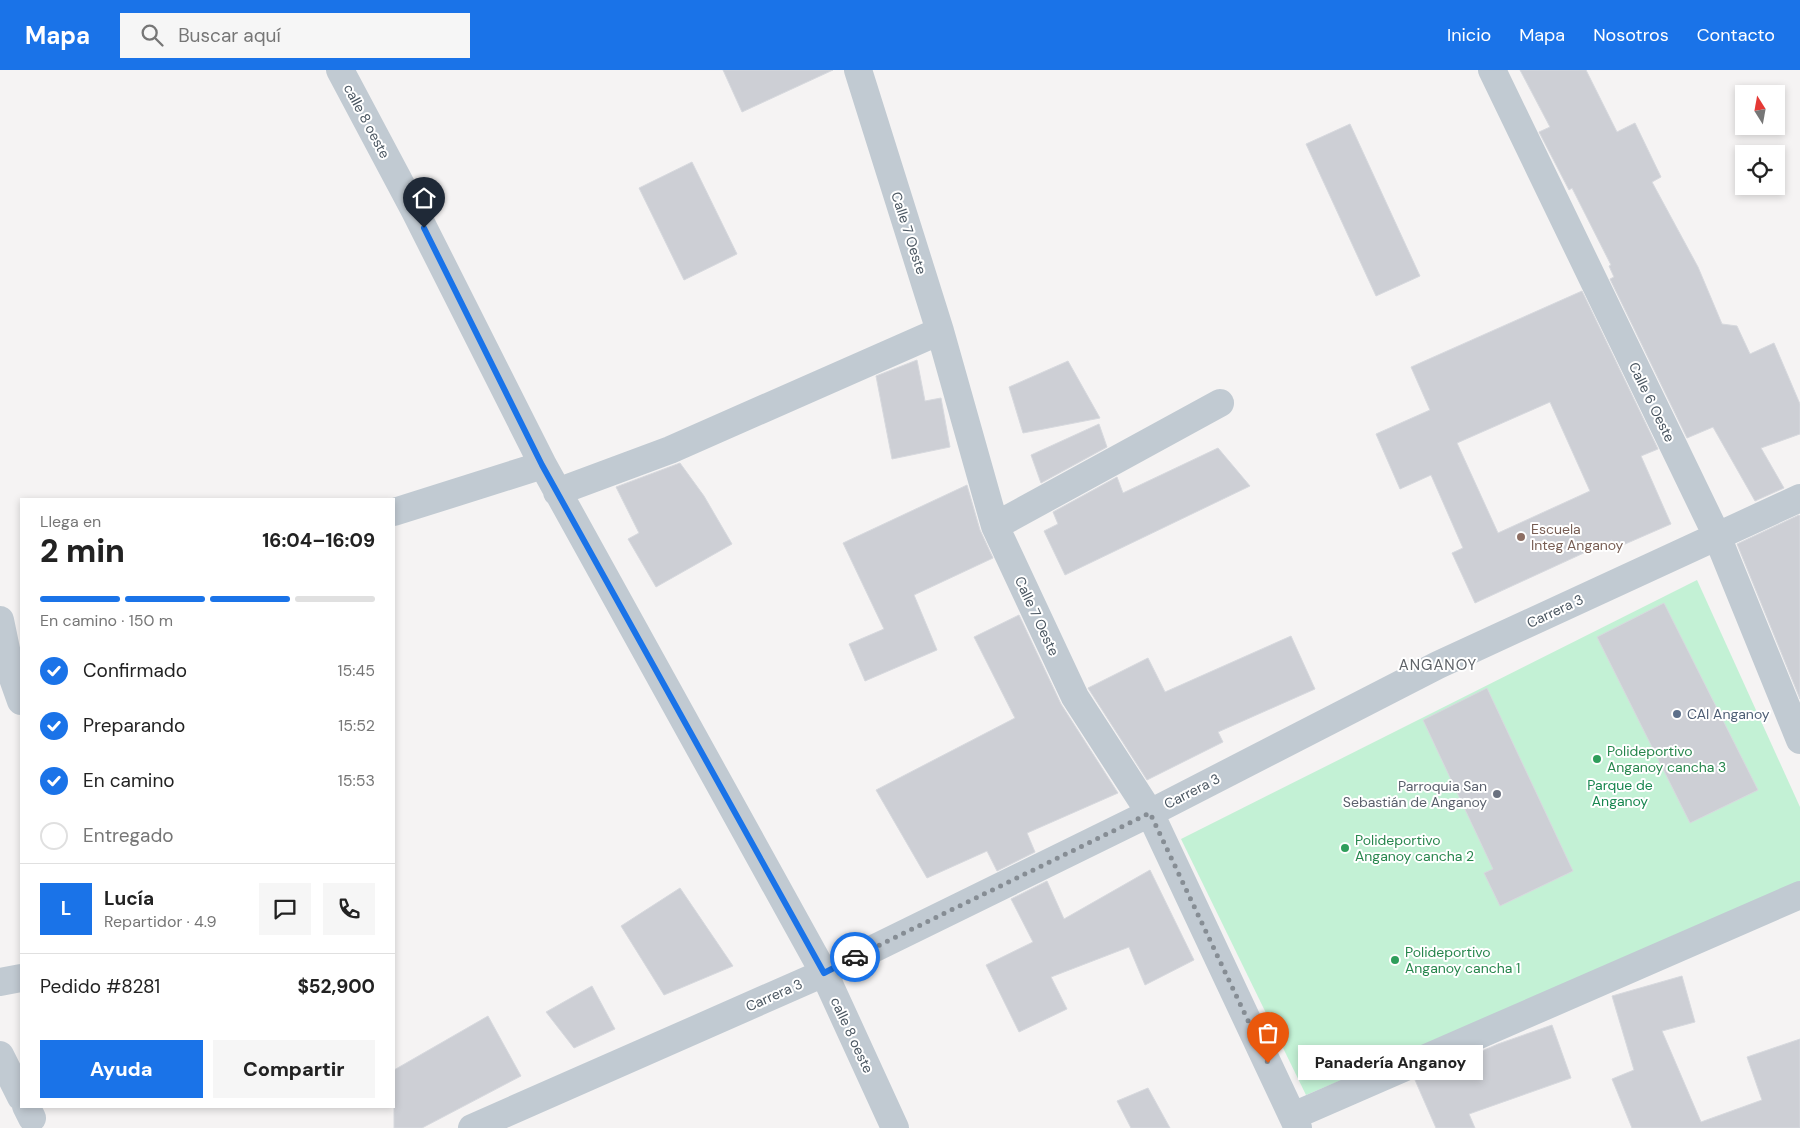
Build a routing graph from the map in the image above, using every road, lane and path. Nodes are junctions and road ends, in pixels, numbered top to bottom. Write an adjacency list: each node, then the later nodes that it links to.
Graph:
1 (340, 70): 6 (street, calle 8 oeste)
2 (858, 70): 4 (street, Calle 7 Oeste)
3 (1492, 70): 11 (street, Calle 6 Oeste)
4 (940, 331): 7 (street); 10 (street, Calle 7 Oeste)
5 (1220, 403): 10 (street)
6 (542, 465): 7 (street, calle 8 oeste); 9 (street)
7 (557, 492): 17 (street, calle 8 oeste)
8 (1800, 498): 11 (street, Carrera 3)
9 (395, 512)
10 (995, 526): 15 (street, Calle 7 Oeste)
11 (1717, 536): 14 (street, Calle 6 Oeste); 15 (street, Carrera 3)
12 (6, 634): 13 (street)
13 (20, 698)
14 (1800, 740)
15 (1150, 813): 17 (street, Carrera 3); 22 (street, Calle 7 Oeste)
16 (1800, 895): 22 (street)
17 (824, 973): 23 (street, Carrera 3); 24 (street, calle 8 oeste)
18 (20, 978): 19 (street)
19 (0, 982)
20 (0, 1055): 21 (street)
21 (20, 1095)
22 (1296, 1122)
23 (472, 1128)
24 (896, 1128)

